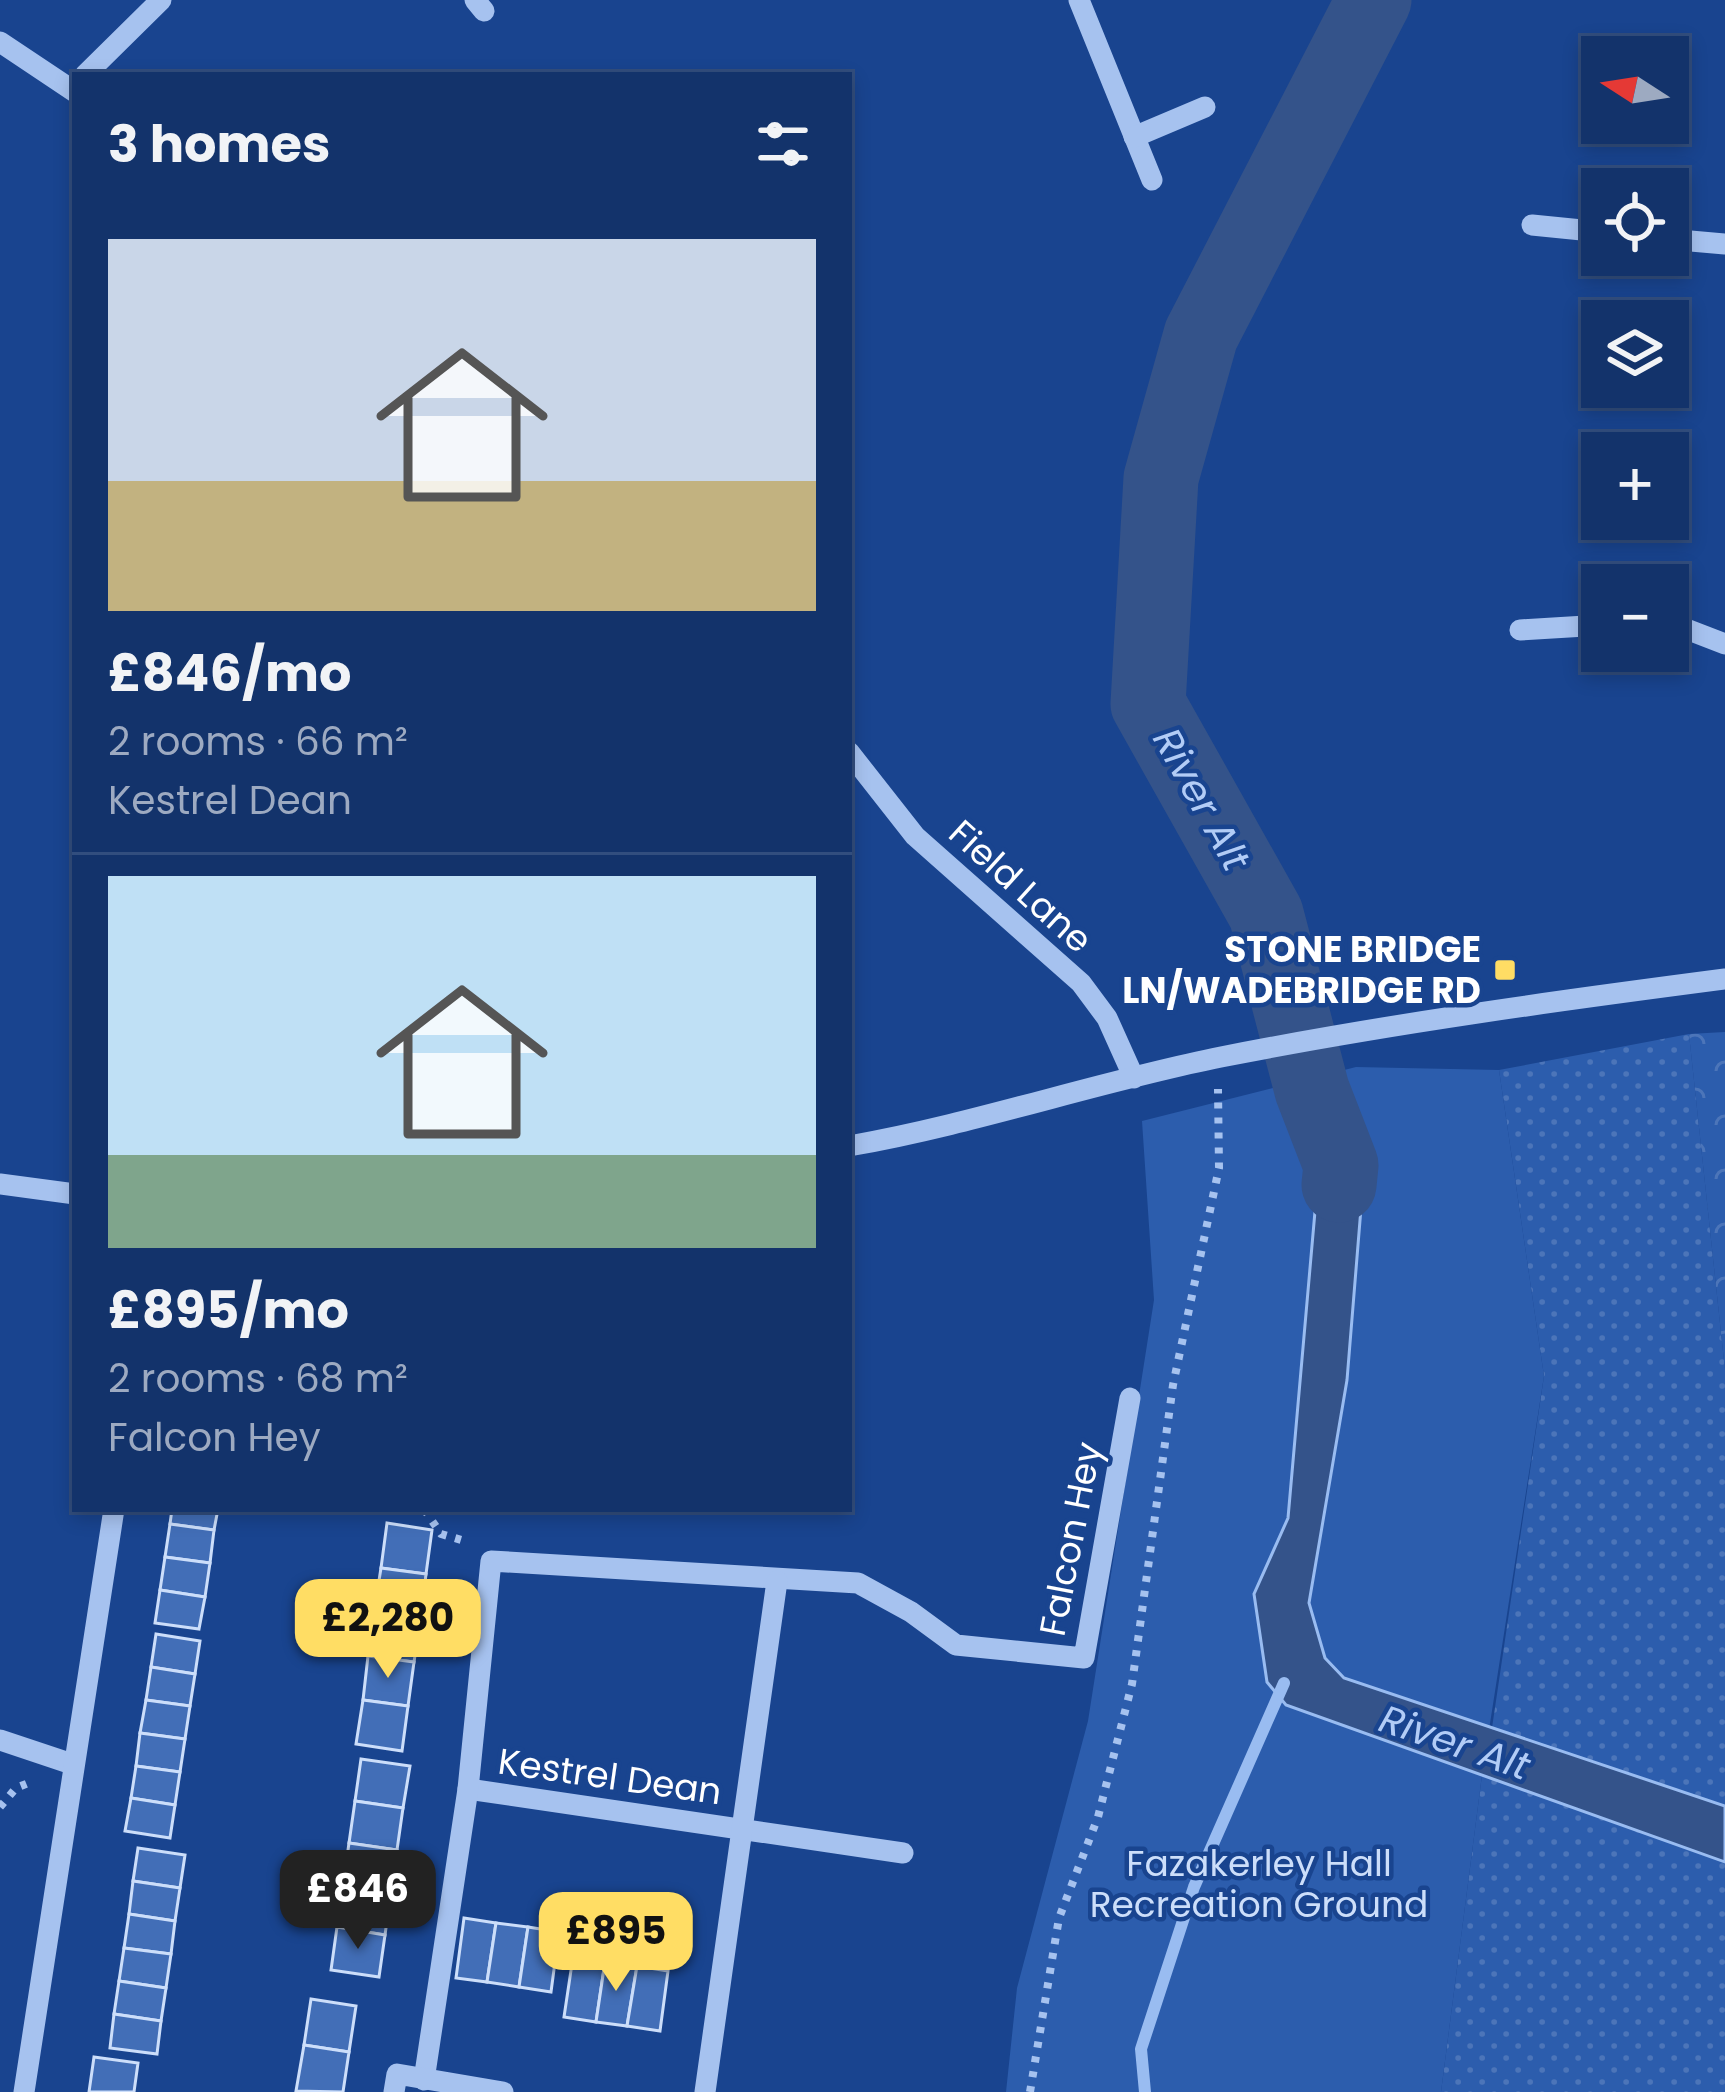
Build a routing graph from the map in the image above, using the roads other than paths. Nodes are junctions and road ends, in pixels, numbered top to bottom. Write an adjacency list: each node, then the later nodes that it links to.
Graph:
1 (161, 0): 4 (street)
2 (1078, 0): 7 (street)
3 (0, 42): 5 (street)
4 (90, 72)
5 (72, 82)
6 (1205, 107): 7 (street)
7 (1135, 137): 8 (street)
8 (1152, 180)
9 (1532, 225): 10 (street)
10 (1581, 230)
11 (1689, 240): 12 (street)
12 (1725, 244)
13 (1581, 626): 14 (street)
14 (1520, 630)
15 (1689, 630): 16 (street)
16 (1725, 644)
17 (852, 756): 19 (street, Field Lane)
18 (1725, 979): 19 (street)
19 (1134, 1078): 20 (street)
20 (852, 1145)
21 (0, 1184): 22 (street)
22 (72, 1194)
23 (1130, 1398): 26 (street, Falcon Hey)
24 (114, 1512): 28 (street)
25 (491, 1561): 26 (street, Falcon Hey); 29 (street, Kestrel Dean)
26 (777, 1581): 30 (street)
27 (0, 1740): 28 (street)
28 (72, 1764): 33 (street)
29 (468, 1789): 30 (street, Kestrel Dean); 32 (street, Kestrel Dean)
30 (742, 1828): 31 (street); 36 (street)
31 (903, 1853)
32 (424, 2080): 34 (street); 35 (street)
33 (24, 2092)
34 (394, 2092)
35 (502, 2092)
36 (705, 2092)

